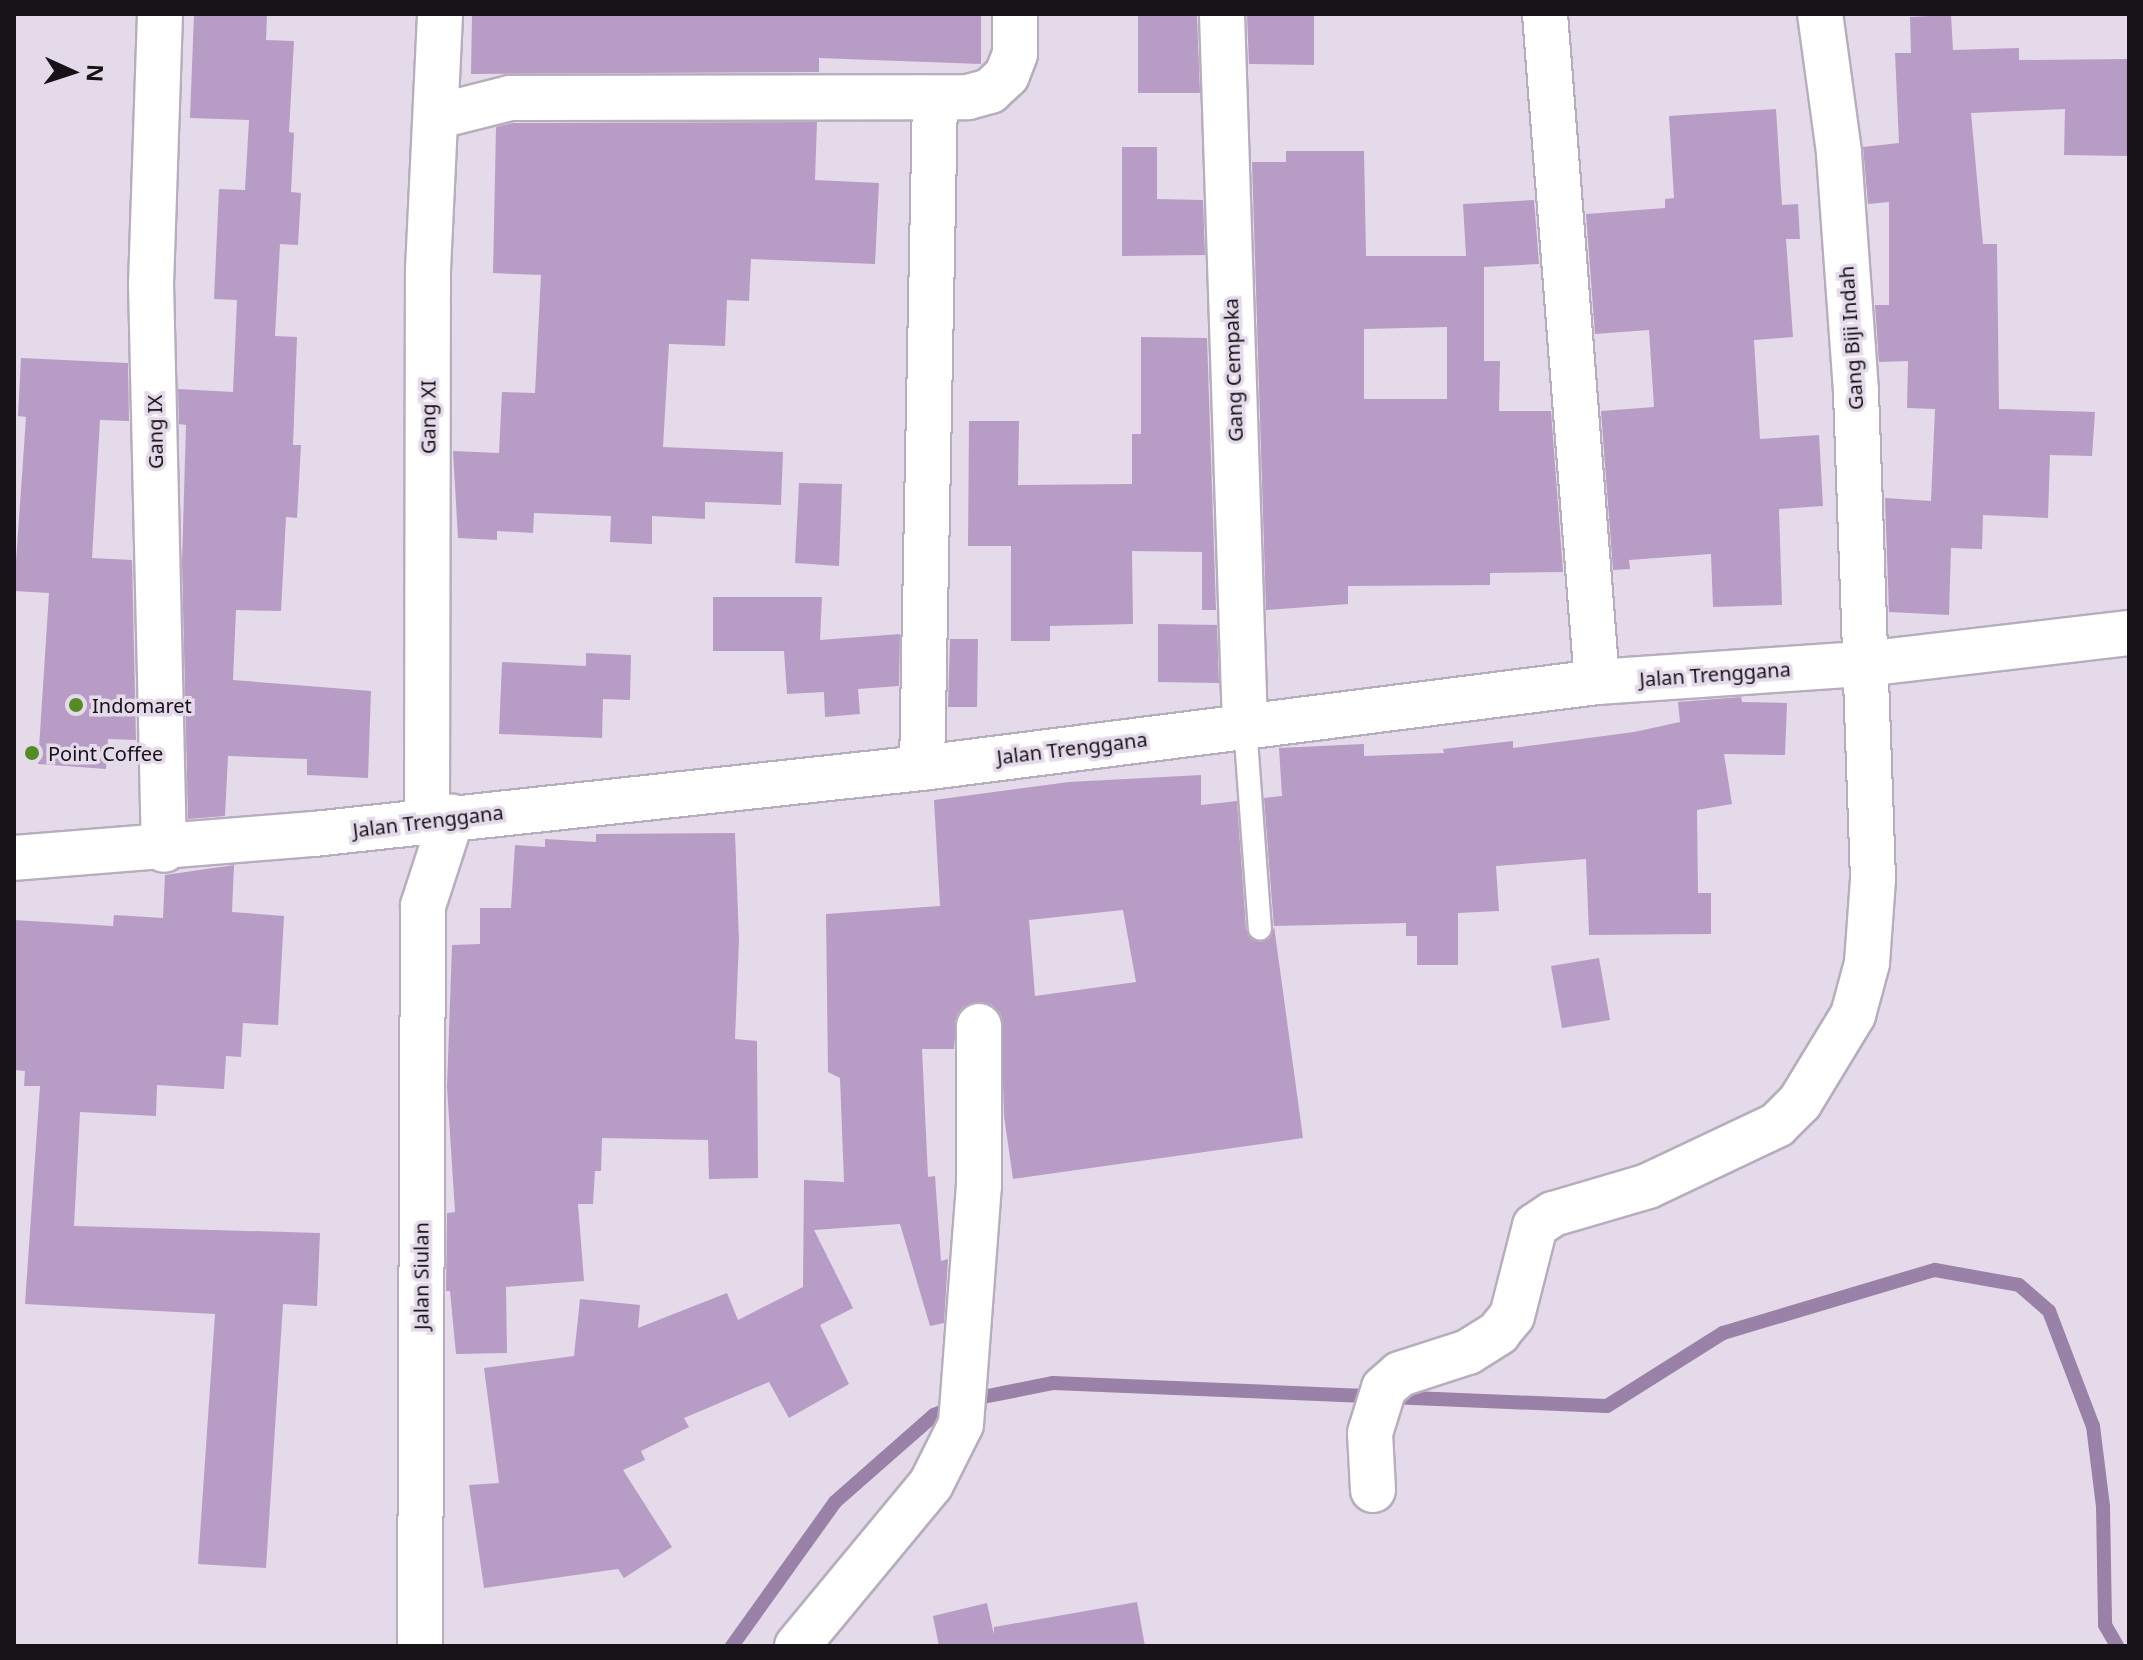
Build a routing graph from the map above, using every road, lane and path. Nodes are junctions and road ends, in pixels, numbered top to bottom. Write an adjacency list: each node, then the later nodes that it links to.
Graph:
1 (160, 14): 15 (street, Gang IX)
2 (440, 14): 8 (street, Gang XI)
3 (1015, 14): 7 (street)
4 (1222, 14): 12 (street, Gang Cempaka)
5 (1545, 14): 11 (street)
6 (1820, 14): 10 (street, Gang Biji Indah)
7 (935, 100): 8 (street); 13 (street)
8 (439, 116): 14 (street, Gang XI)
9 (2129, 633): 10 (street, Jalan Trenggana)
10 (1864, 664): 11 (street, Jalan Trenggana); 19 (street, Gang Biji Indah)
11 (1597, 682): 12 (street, Jalan Trenggana)
12 (1245, 726): 13 (street, Jalan Trenggana); 17 (lane)
13 (922, 768): 14 (street, Jalan Trenggana)
14 (426, 821): 15 (street, Jalan Trenggana); 20 (street, Jalan Siulan)
15 (164, 850): 16 (street, Jalan Trenggana)
16 (14, 858)
17 (1260, 928)
18 (979, 1026): 21 (street)
19 (1373, 1490)
20 (420, 1646)
21 (797, 1646)

